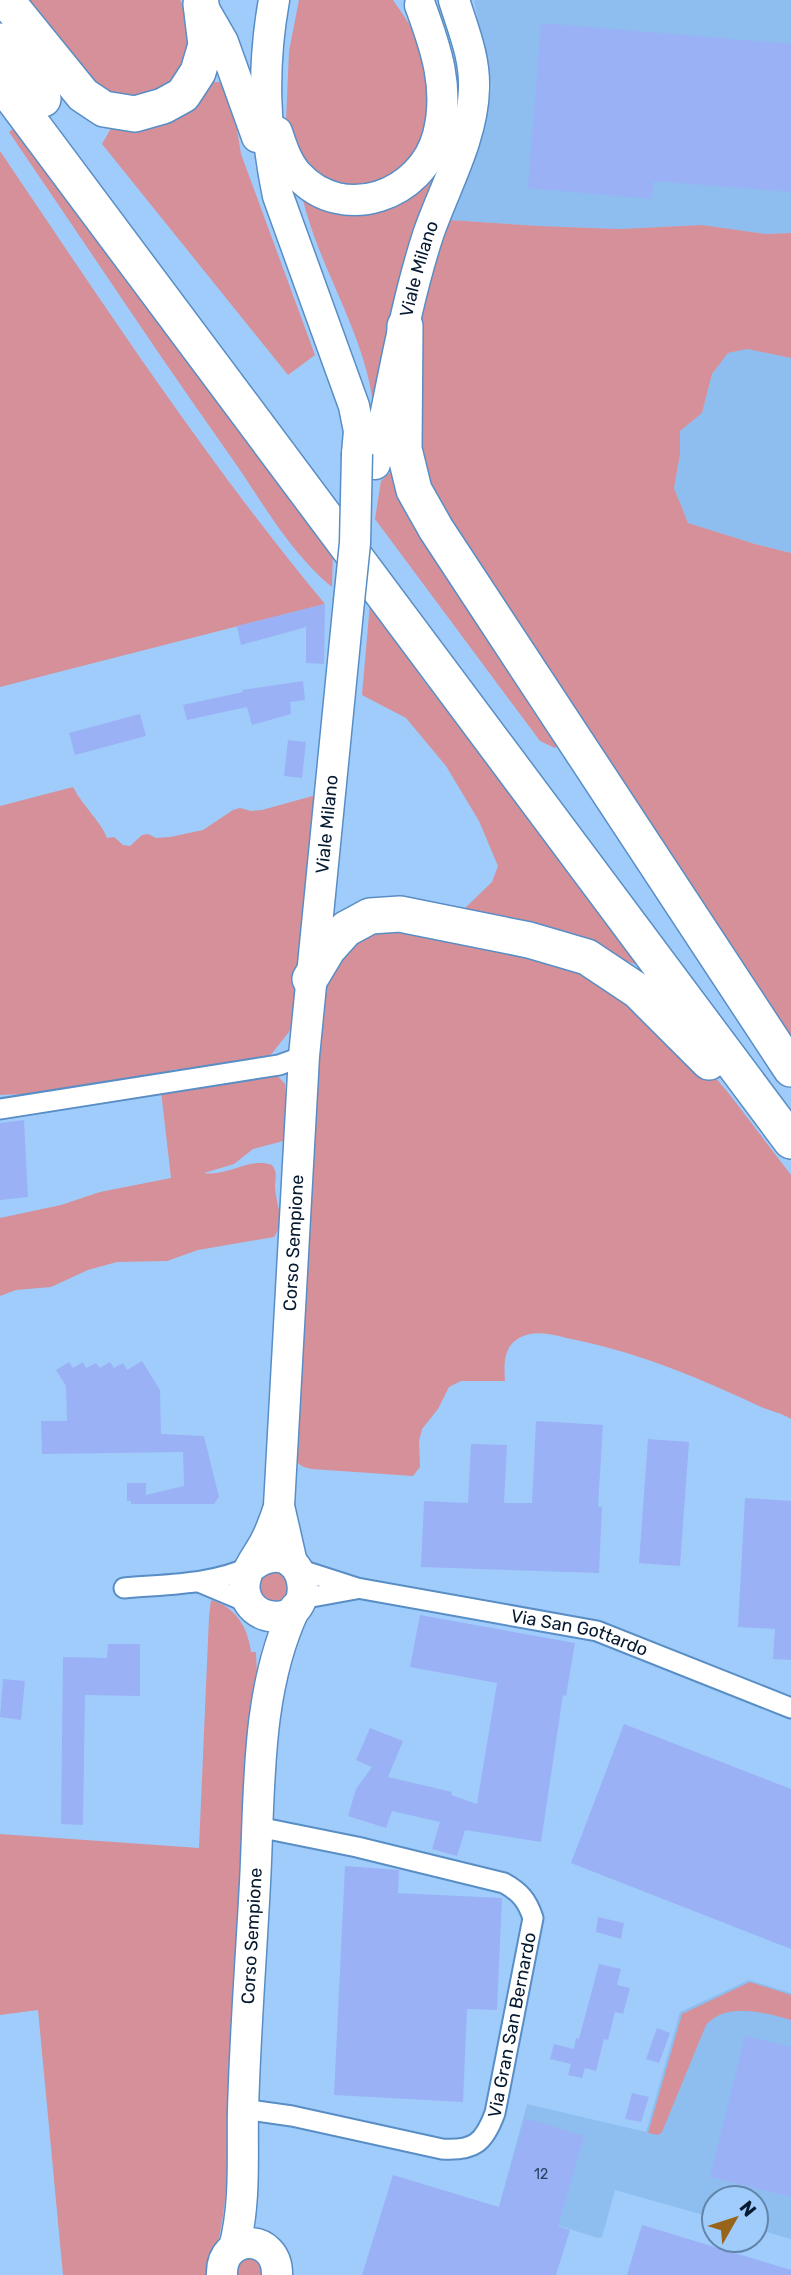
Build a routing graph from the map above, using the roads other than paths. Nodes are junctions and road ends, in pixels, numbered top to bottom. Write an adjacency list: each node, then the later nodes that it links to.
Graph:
1 (6, 0): 4 (highway)
2 (274, 0): 8 (main road, Viale Milano)
3 (454, 0): 9 (main road, Viale Milano)
4 (200, 2): 10 (main road)
5 (418, 2): 8 (main road); 9 (main road)
6 (0, 41): 16 (highway)
7 (0, 81): 18 (highway)
8 (265, 83): 10 (main road, Viale Milano)
9 (448, 181): 11 (main road, Viale Milano)
10 (278, 196): 12 (main road, Viale Milano)
11 (405, 326): 12 (main road, Viale Milano); 15 (highway)
12 (366, 459): 13 (main road, Viale Milano, bridge)
13 (310, 979): 14 (main road, Corso Sempione); 19 (highway)
14 (304, 1056): 17 (street); 20 (main road, Corso Sempione)
15 (791, 1069)
16 (791, 1100)
17 (0, 1109)
18 (791, 1141)
19 (791, 1154)
20 (279, 1506): 21 (main road, Corso Sempione); 22 (main road, Corso Sempione)
21 (252, 1566): 22 (main road); 23 (street); 27 (main road)
22 (295, 1566): 25 (street, Via San Gottardo); 26 (main road)
23 (198, 1581): 24 (street); 27 (street)
24 (124, 1588)
25 (357, 1588): 26 (street, Via San Gottardo); 29 (street, Via San Gottardo)
26 (298, 1604): 27 (main road); 28 (main road, Corso Sempione)
27 (252, 1606): 28 (main road, Corso Sempione)
28 (269, 1687): 30 (main road, Corso Sempione)
29 (791, 1708)
30 (258, 1827): 31 (main road, Corso Sempione); 31 (street, Via Gran San Bernardo)
31 (243, 2109): 32 (main road, Corso Sempione)
32 (242, 2186): 33 (main road, Corso Sempione); 34 (main road, Corso Sempione)
33 (234, 2248): 34 (main road); 35 (main road, Corso Sempione)
34 (274, 2264)
35 (222, 2275)

